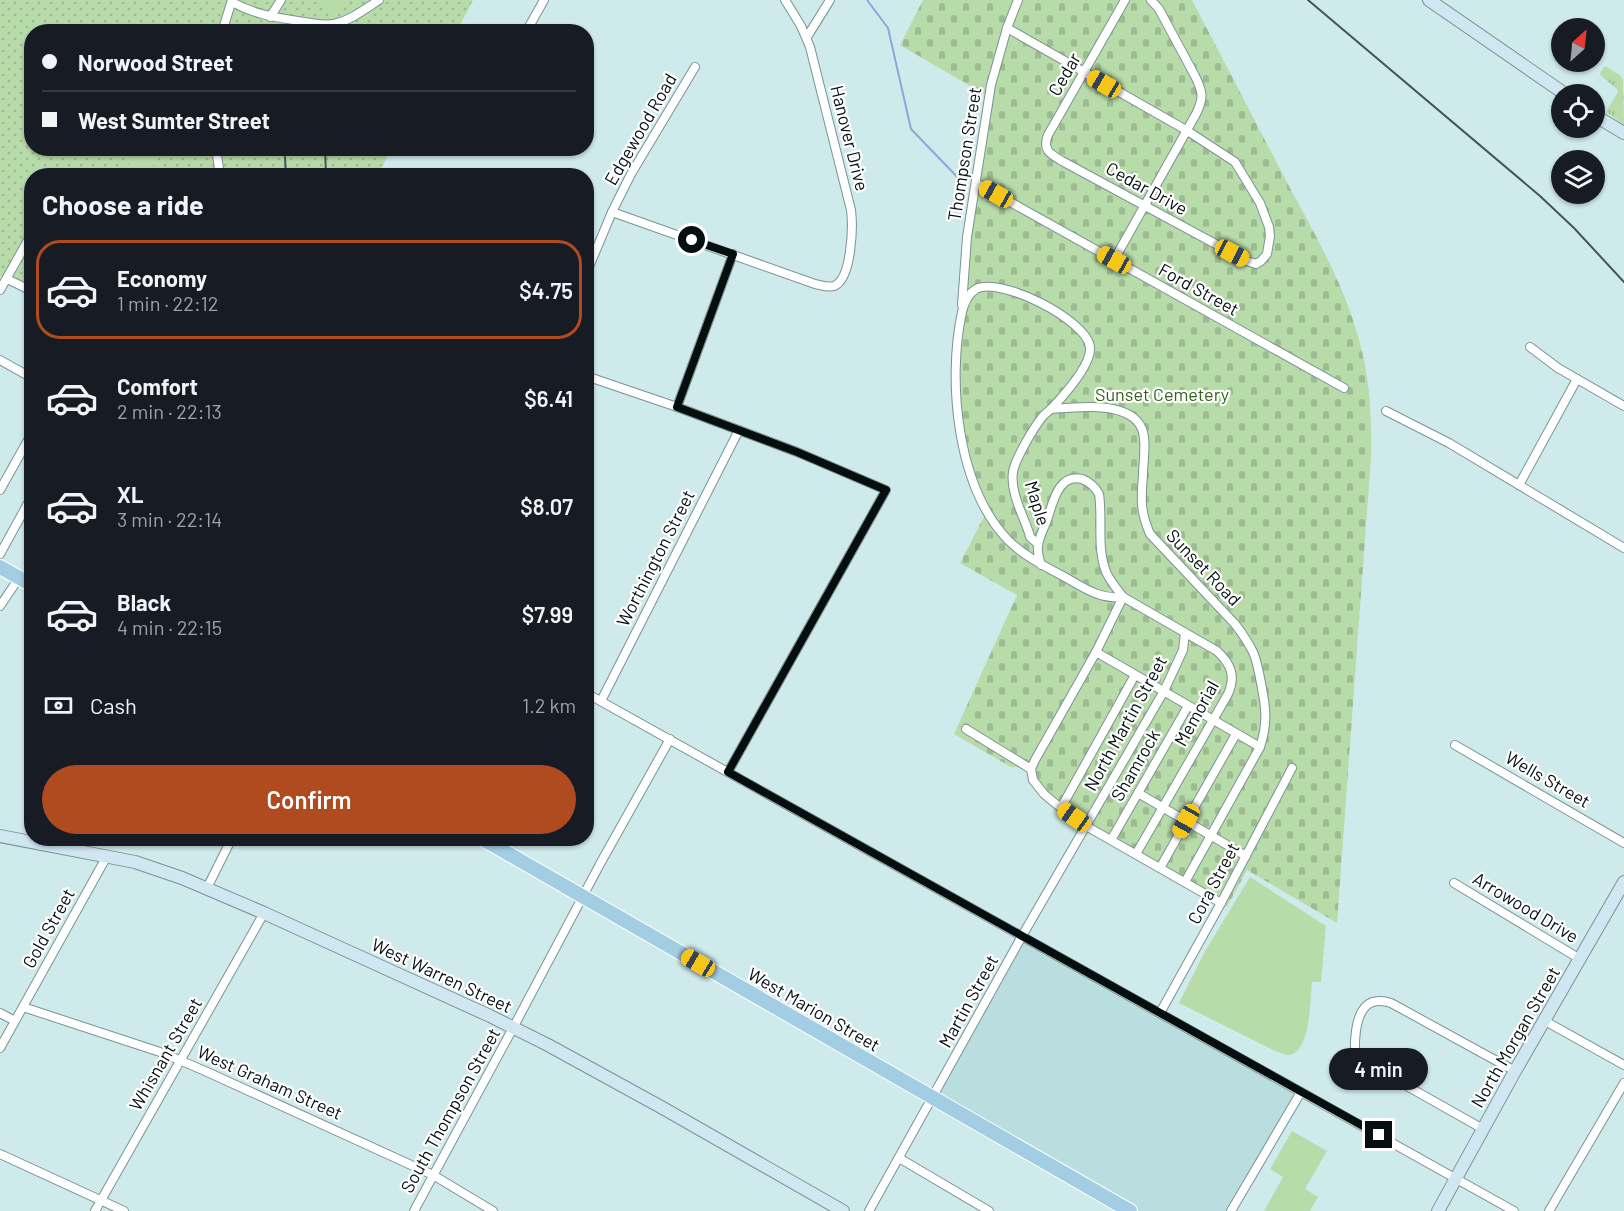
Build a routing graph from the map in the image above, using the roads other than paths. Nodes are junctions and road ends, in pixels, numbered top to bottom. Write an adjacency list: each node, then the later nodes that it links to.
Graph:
1 (281, 0): 11 (street)
2 (379, 0): 14 (street)
3 (544, 0): 15 (street)
4 (785, 0): 17 (street, Hanover Drive)
5 (830, 0): 17 (street)
6 (1018, 0): 16 (street, Thompson Street)
7 (1125, 0): 19 (street, Cedar)
8 (1151, 0): 22 (street)
9 (1429, 0): 20 (main road)
10 (232, 1): 11 (street); 12 (street)
11 (270, 16): 13 (street)
12 (225, 24)
13 (322, 24)
14 (334, 24)
15 (530, 24)
16 (1007, 28): 19 (street); 25 (street, Thompson Street)
17 (807, 37): 29 (street, Hanover Drive)
18 (694, 67): 27 (street, Edgewood Road)
19 (1084, 72): 22 (street); 24 (street, Cedar)
20 (1551, 84)
21 (1605, 123): 23 (main road)
22 (1185, 130): 26 (street); 26 (street, Cedar Drive)
23 (1624, 134)
24 (1062, 160): 26 (street, Cedar Drive)
25 (976, 183): 31 (street, Ford Street); 35 (street, Thompson Street)
26 (1144, 205): 31 (street)
27 (612, 212): 29 (street); 30 (street, Edgewood Road)
28 (24, 248): 32 (street)
29 (733, 254): 43 (street)
30 (594, 255)
31 (1114, 260): 41 (street, Ford Street)
32 (7, 279): 33 (street); 34 (street)
33 (24, 287)
34 (0, 290)
35 (961, 317): 44 (street, Thompson Street); 54 (street, Thompson Street)
36 (1530, 347): 40 (street)
37 (0, 360): 38 (street)
38 (24, 374)
39 (594, 379): 43 (street)
40 (1577, 379): 42 (street); 48 (street)
41 (1344, 388)
42 (1624, 406)
43 (677, 407): 46 (street)
44 (1051, 409): 51 (street, Maple); 72 (street, Sunset Road)
45 (1386, 411): 48 (street)
46 (739, 430): 65 (street, Worthington Street); 75 (street)
47 (24, 447): 49 (street)
48 (1519, 484): 52 (street)
49 (0, 490)
50 (24, 510): 53 (street)
51 (1038, 544): 54 (street); 58 (street)
52 (1624, 548)
53 (0, 554)
54 (1041, 565): 58 (street, Thompson Street)
55 (0, 567): 56 (main road)
56 (19, 578): 57 (main road); 59 (street)
57 (24, 581)
58 (1123, 597): 60 (street, Memorial); 61 (street)
59 (0, 606)
60 (1185, 633): 63 (street, North Martin Street); 67 (street, Memorial)
61 (1096, 652): 62 (street); 74 (street)
62 (1135, 675): 63 (street); 78 (street)
63 (1164, 692): 66 (street); 80 (street, North Martin Street)
64 (594, 697): 65 (street)
65 (601, 701): 70 (street)
66 (1188, 705): 67 (street); 76 (street, Shamrock)
67 (1212, 720): 69 (street); 77 (street, Memorial)
68 (966, 729): 74 (street)
69 (1236, 734): 72 (street); 79 (street)
70 (670, 739): 75 (street); 97 (street, South Thompson Street)
71 (1455, 745): 85 (street, Wells Street)
72 (1260, 747): 81 (street, Sunset Road)
73 (1292, 768): 91 (street, Cora Street)
74 (1031, 770): 78 (street)
75 (728, 772): 100 (street)
76 (1138, 793): 77 (street); 84 (street, Shamrock)
77 (1162, 807): 79 (street); 89 (street, Memorial)
78 (1061, 808): 80 (street)
79 (1186, 821): 81 (street); 92 (street)
80 (1086, 826): 84 (street); 100 (street, Martin Street)
81 (1211, 835): 91 (street); 93 (street, Sunset Road)
82 (0, 836): 83 (main road, West Warren Street)
83 (24, 838)
84 (1111, 840): 89 (street)
85 (1624, 843)
86 (83, 846): 90 (main road, West Warren Street)
87 (228, 846): 96 (street)
88 (495, 846): 97 (main road, West Marion Street)
89 (1136, 854): 92 (street)
90 (107, 856): 96 (main road, West Warren Street); 102 (street, Gold Street)
91 (1246, 856): 98 (street, Cora Street)
92 (1160, 868): 93 (street)
93 (1185, 882): 98 (street)
94 (1624, 882): 101 (main road, North Morgan Street)
95 (1454, 883): 101 (street, Arrowood Drive)
96 (207, 888): 99 (main road, West Warren Street)
97 (583, 897): 107 (street, South Thompson Street); 114 (main road, West Marion Street)
98 (1221, 903): 104 (street, Cora Street)
99 (264, 913): 107 (main road, West Warren Street); 109 (street, Whisnant Street)
100 (1022, 936): 104 (street); 114 (street, Martin Street)
101 (1580, 959): 106 (main road, North Morgan Street)
102 (23, 1007): 105 (street, Gold Street); 109 (street, West Graham Street)
103 (0, 1013): 105 (street)
104 (1160, 1013): 113 (street)
105 (15, 1021): 108 (street, Gold Street)
106 (1545, 1021): 110 (street); 111 (main road, North Morgan Street)
107 (513, 1028): 118 (street, South Thompson Street); 121 (main road, West Warren Street)
108 (0, 1048)
109 (180, 1060): 118 (street, West Graham Street); 120 (street, Whisnant Street)
110 (1624, 1065)
111 (1515, 1071): 115 (main road, North Morgan Street); 115 (street)
112 (1624, 1083): 132 (street)
113 (1301, 1092): 119 (street); 129 (street)
114 (933, 1098): 117 (street, Martin Street); 128 (main road, West Marion Street)
115 (1483, 1129): 119 (main road, North Morgan Street)
116 (0, 1154): 120 (street)
117 (899, 1158): 126 (street, Martin Street); 127 (street)
118 (434, 1174): 124 (street, South Thompson Street); 125 (street, West Graham Street)
119 (1455, 1178): 130 (main road, North Morgan Street); 131 (street)
120 (100, 1200): 122 (street, Whisnant Street); 123 (street)
121 (838, 1210)
122 (95, 1211)
123 (124, 1211)
124 (414, 1211)
125 (493, 1211)
126 (869, 1211)
127 (989, 1211)
128 (1130, 1211)
129 (1231, 1211)
130 (1438, 1211)
131 (1514, 1211)
132 (1549, 1211)

